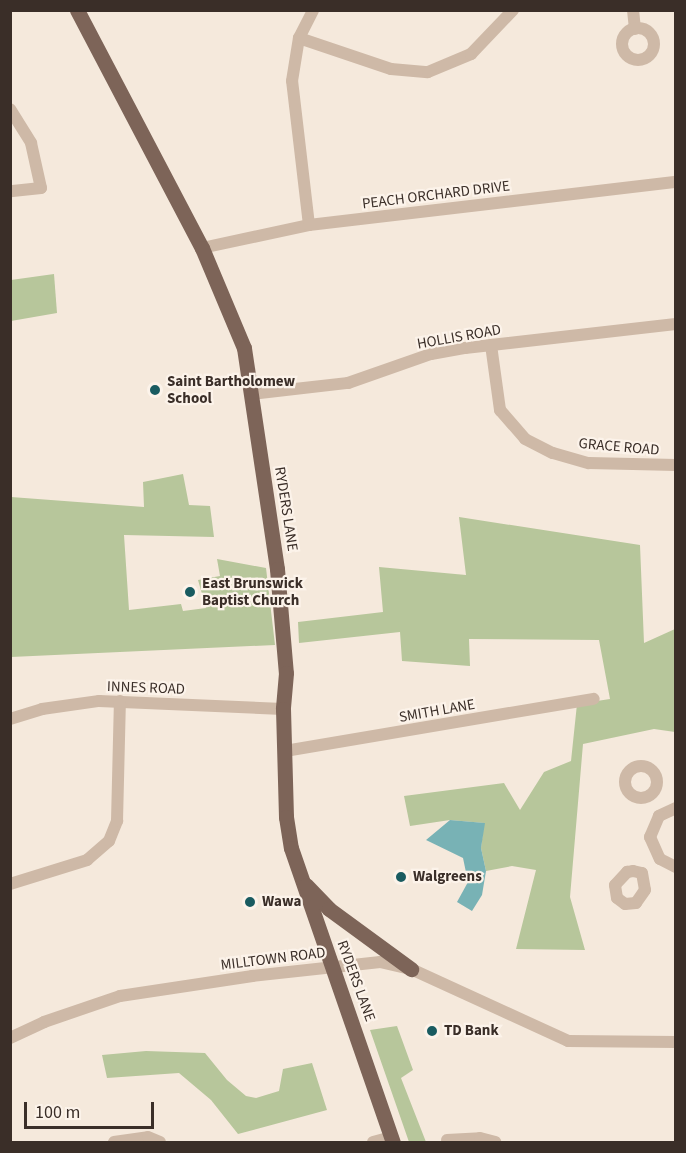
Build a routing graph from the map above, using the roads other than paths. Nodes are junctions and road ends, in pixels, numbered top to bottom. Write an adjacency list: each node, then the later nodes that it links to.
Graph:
1 (77, 10): 11 (main road, RYDERS LANE)
2 (313, 10): 6 (street)
3 (513, 10): 6 (street)
4 (633, 10): 5 (street)
5 (635, 28)
6 (299, 38): 10 (street)
7 (10, 109): 9 (street)
8 (675, 182): 10 (street, PEACH ORCHARD DRIVE)
9 (10, 191)
10 (309, 225): 11 (street, PEACH ORCHARD DRIVE)
11 (202, 248): 14 (main road, RYDERS LANE)
12 (675, 324): 13 (street, HOLLIS ROAD)
13 (492, 345): 14 (street, HOLLIS ROAD); 15 (street, GRACE ROAD)
14 (251, 394): 18 (main road, RYDERS LANE)
15 (675, 465)
16 (594, 699): 20 (street, SMITH LANE)
17 (120, 701): 18 (street, INNES ROAD); 19 (street, INNES ROAD); 27 (street)
18 (283, 709): 20 (main road, RYDERS LANE)
19 (10, 719)
20 (285, 751): 26 (main road, RYDERS LANE)
21 (654, 792): 22 (street)
22 (671, 809): 23 (street)
23 (663, 861): 24 (street); 25 (street)
24 (675, 867)
25 (642, 873)
26 (303, 882): 28 (main road, RYDERS LANE); 29 (main road)
27 (10, 884)
28 (331, 968): 29 (street, MILLTOWN ROAD); 30 (street, MILLTOWN ROAD); 32 (main road, RYDERS LANE)
29 (411, 969): 31 (street, MILLTOWN ROAD)
30 (10, 1038)
31 (675, 1042)
32 (393, 1140): 36 (street)
33 (447, 1140): 37 (street)
34 (114, 1143): 35 (street)
35 (160, 1143)
36 (373, 1143)
37 (495, 1143)

